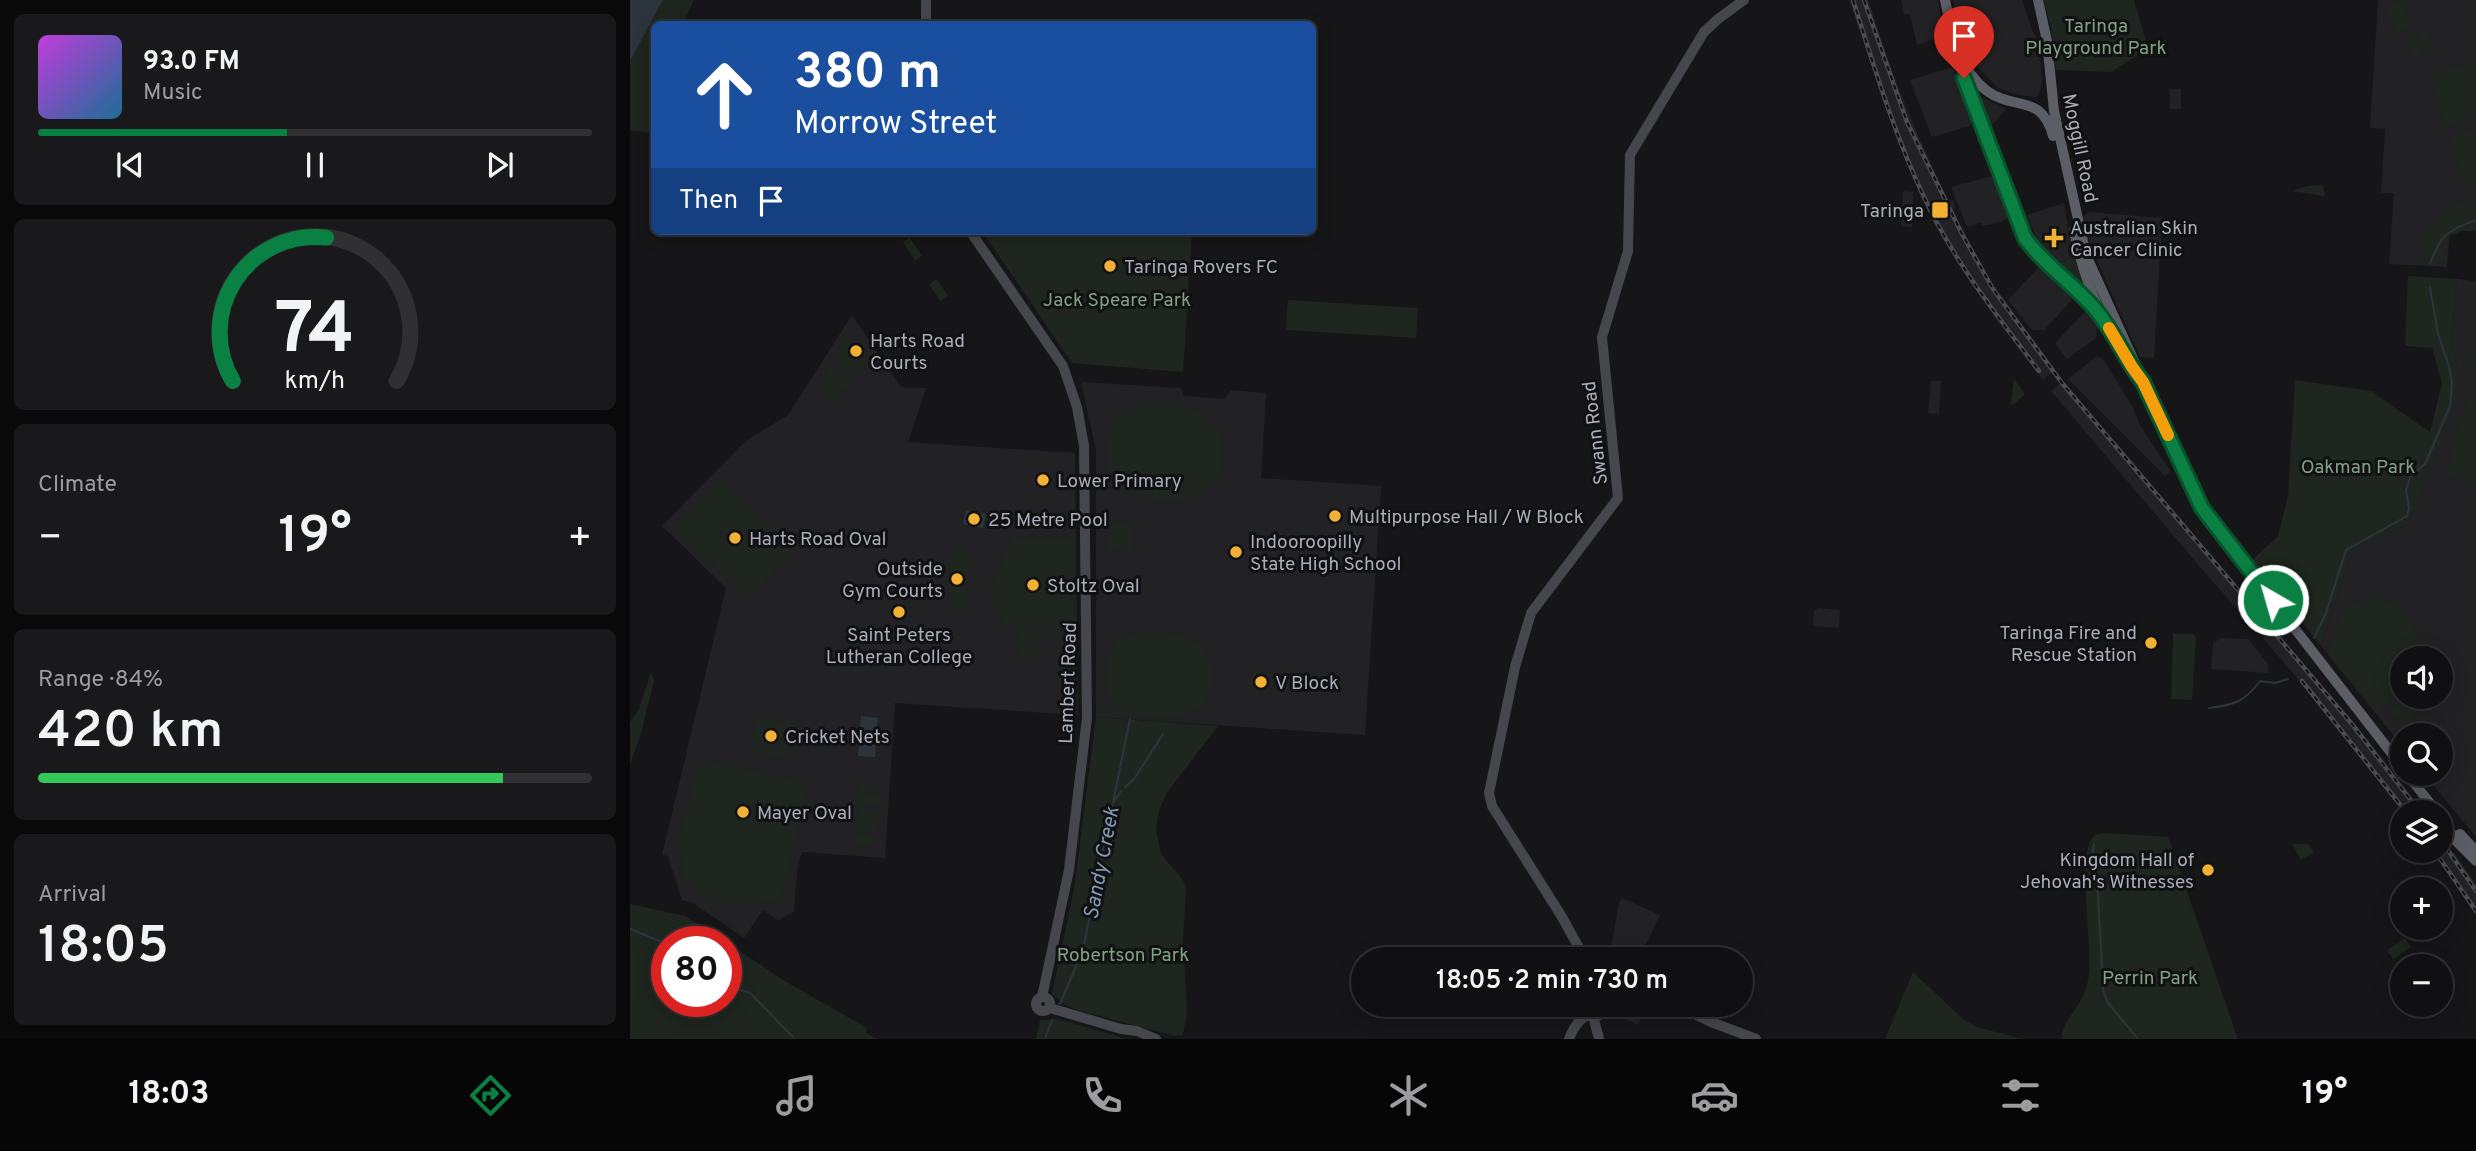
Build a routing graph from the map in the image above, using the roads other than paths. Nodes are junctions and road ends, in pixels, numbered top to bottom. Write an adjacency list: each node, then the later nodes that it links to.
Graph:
1 (926, 0): 5 (main road)
2 (1744, 0): 18 (main road, Swann Road)
3 (1945, 0): 6 (highway, Moggill Road)
4 (2038, 0): 7 (highway, Moggill Road)
5 (926, 21)
6 (1956, 47): 8 (highway, Moggill Road); 10 (highway)
7 (2050, 76): 8 (highway); 11 (highway, Moggill Road)
8 (2026, 103): 10 (highway, Moggill Road)
9 (973, 235): 24 (main road, Lambert Road)
10 (2108, 325): 11 (highway, Moggill Road)
11 (2143, 382): 12 (highway, Moggill Road)
12 (2390, 751)
13 (2416, 786): 14 (highway)
14 (2428, 800)
15 (2453, 829): 16 (highway)
16 (2472, 849): 17 (highway)
17 (2476, 862)
18 (1570, 933): 19 (main road, Swann Road); 20 (main road, Swann Road)
19 (1575, 947)
20 (1578, 947)
21 (1592, 1017): 27 (main road)
22 (1595, 1017): 28 (main road)
23 (1699, 1017): 29 (main road)
24 (1121, 1029): 25 (main road); 26 (main road)
25 (1142, 1039)
26 (1156, 1039)
27 (1571, 1039)
28 (1602, 1039)
29 (1756, 1039)

